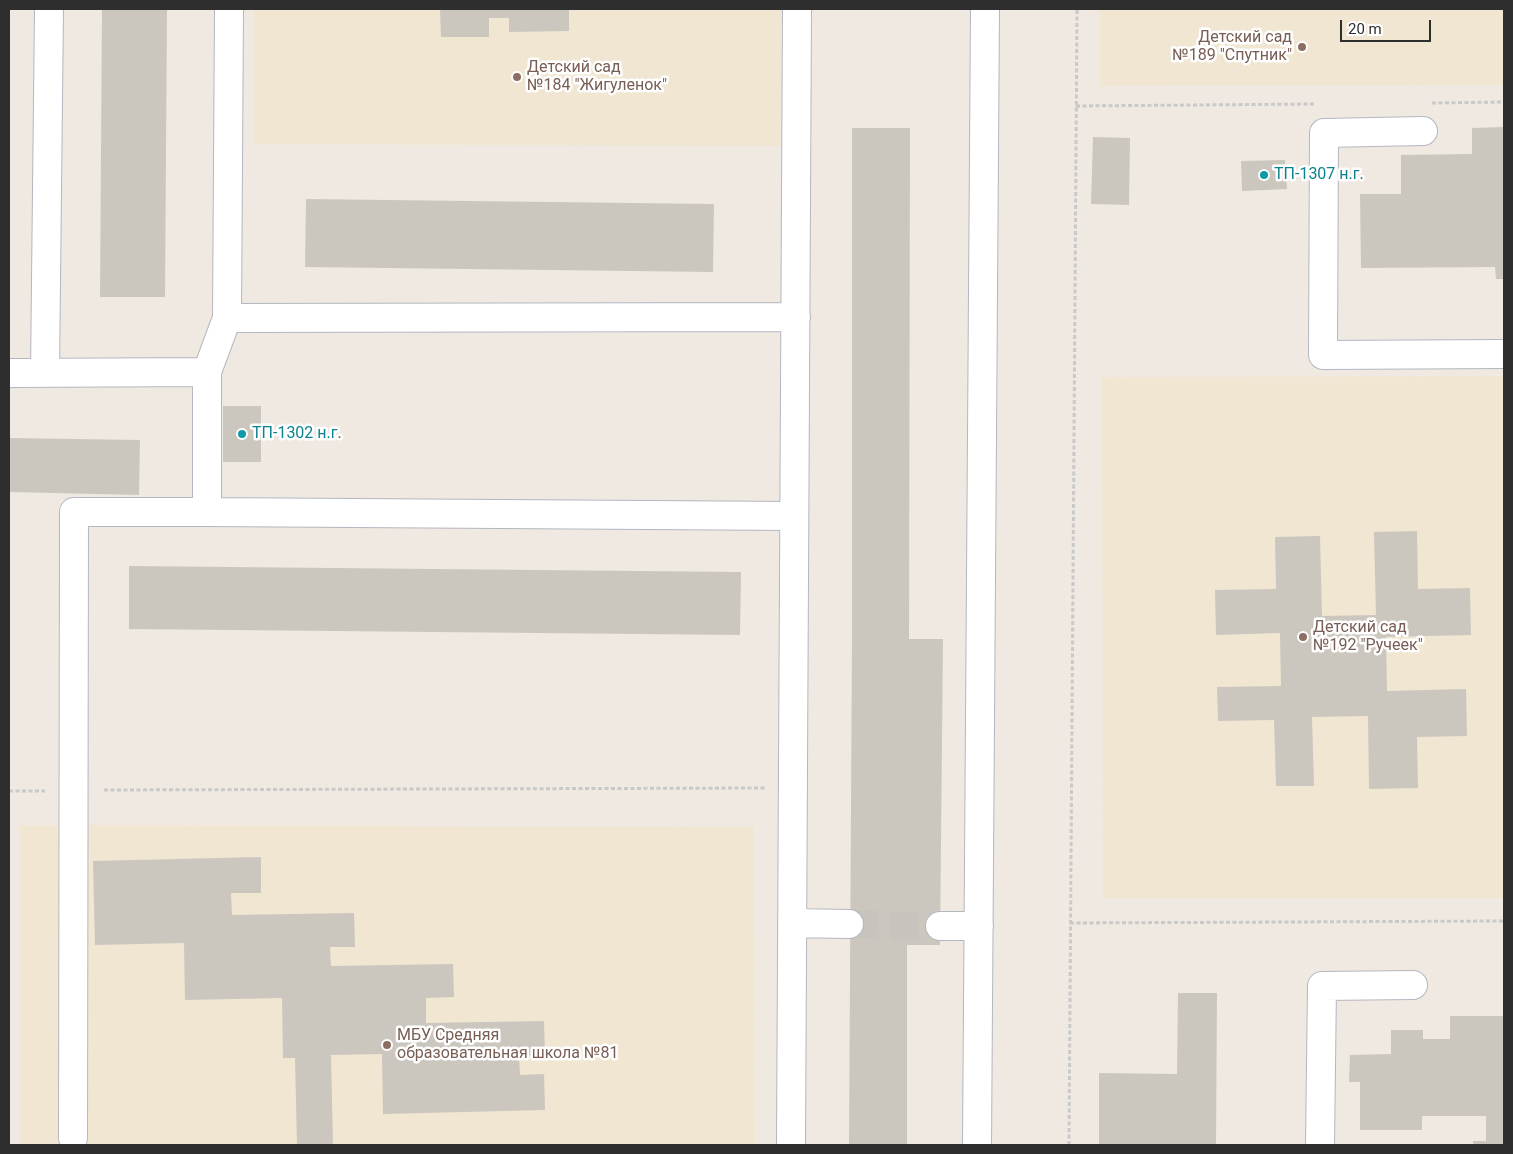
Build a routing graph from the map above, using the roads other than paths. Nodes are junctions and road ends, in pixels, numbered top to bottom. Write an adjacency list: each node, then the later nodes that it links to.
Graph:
1 (49, 9): 11 (street)
2 (229, 9): 7 (street)
3 (797, 9): 6 (street)
4 (985, 9): 17 (street)
5 (1423, 131): 8 (street)
6 (796, 317): 7 (street); 13 (street)
7 (227, 318): 9 (street)
8 (1504, 354)
9 (207, 372): 11 (street); 12 (street)
10 (9, 373): 11 (street)
11 (46, 373)
12 (207, 512): 13 (street); 19 (street)
13 (794, 516): 14 (street)
14 (792, 923): 15 (street); 20 (street)
15 (849, 924)
16 (940, 926): 17 (street)
17 (979, 926): 21 (street)
18 (1413, 985): 22 (street)
19 (73, 1138)
20 (791, 1145)
21 (977, 1145)
22 (1320, 1145)

